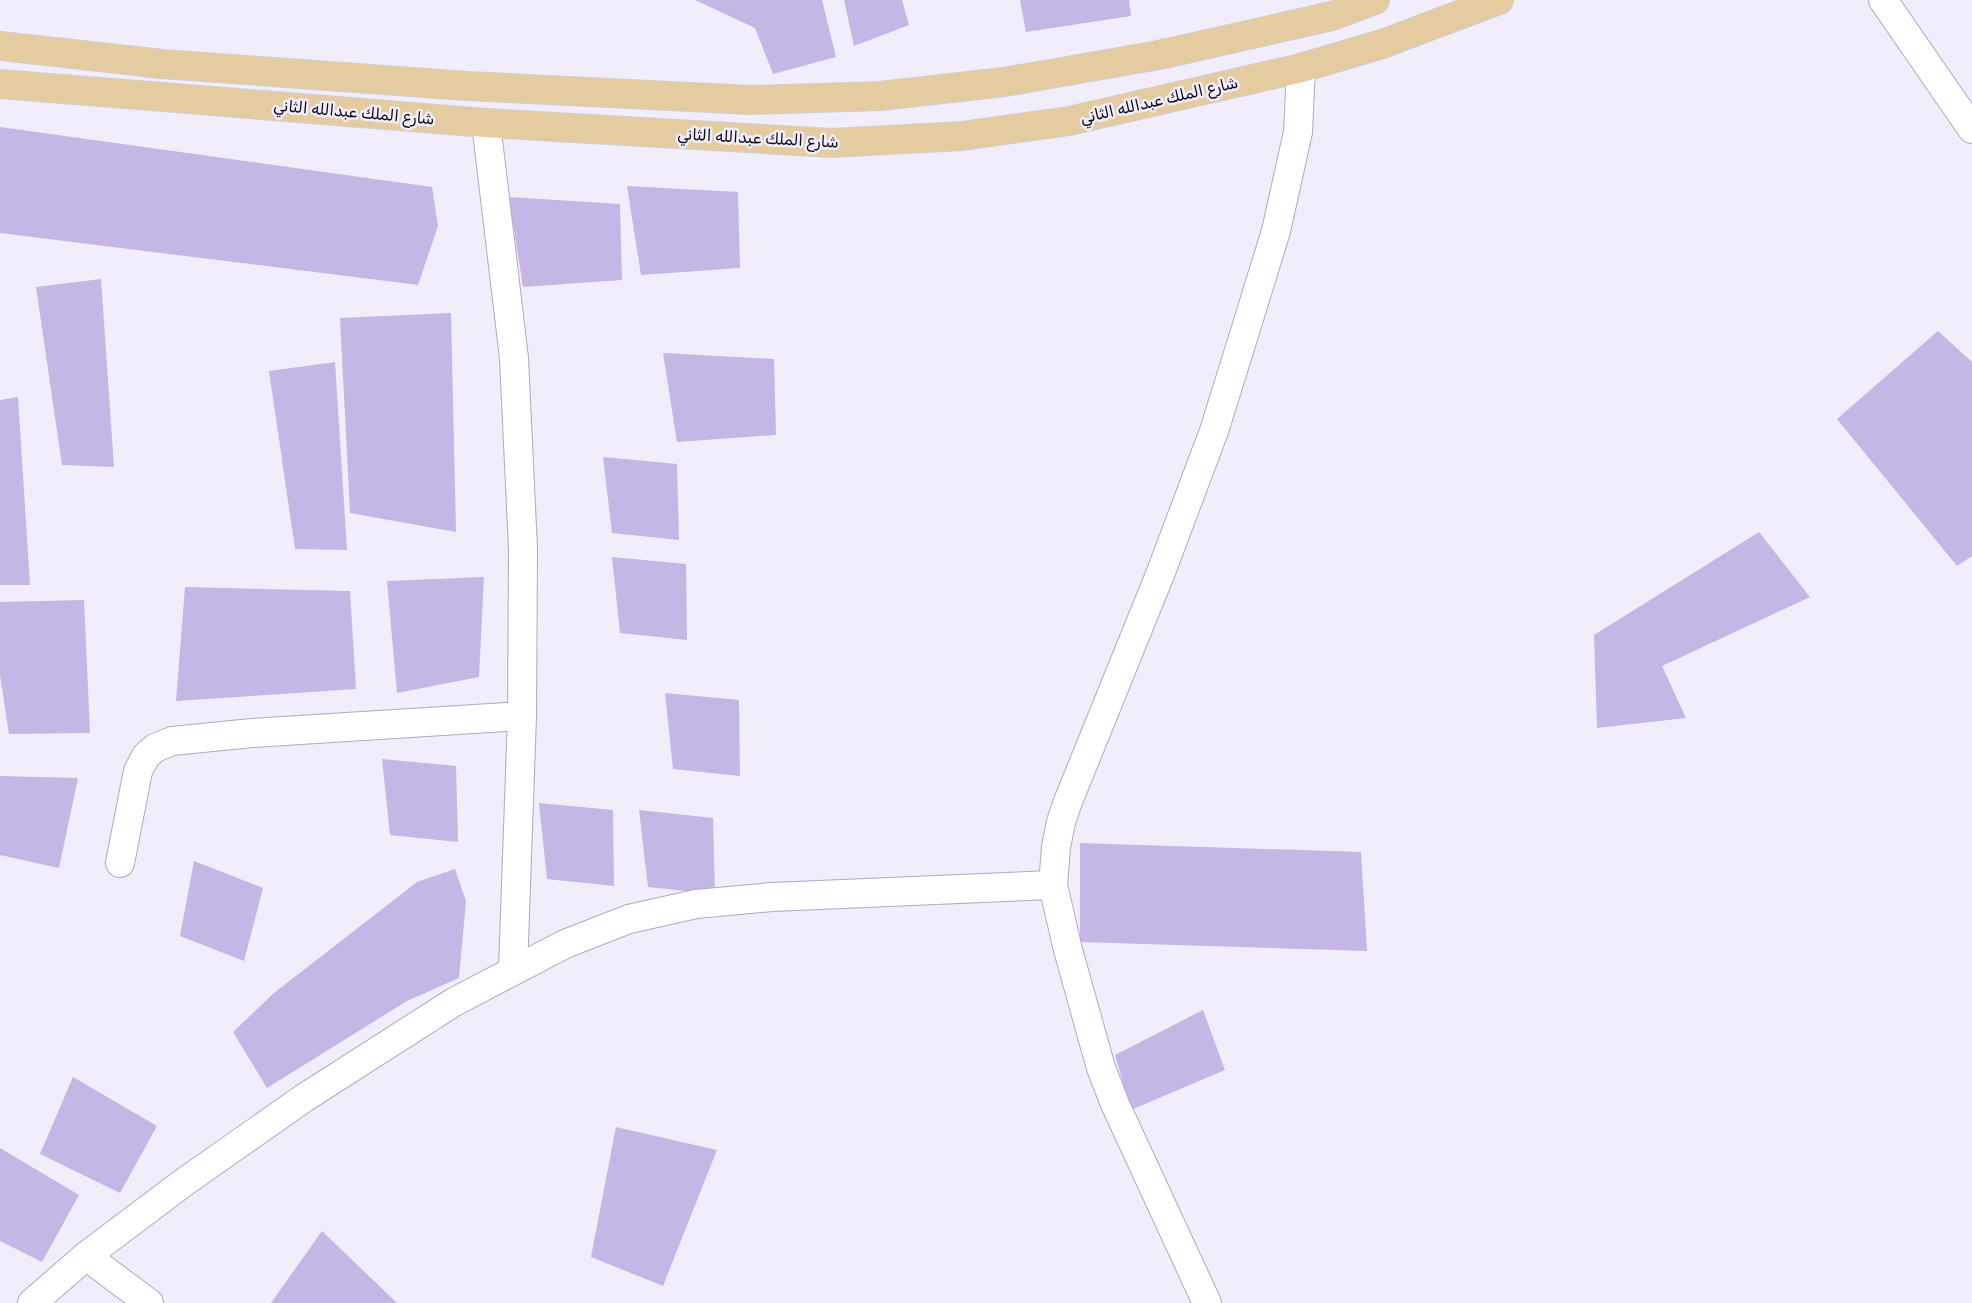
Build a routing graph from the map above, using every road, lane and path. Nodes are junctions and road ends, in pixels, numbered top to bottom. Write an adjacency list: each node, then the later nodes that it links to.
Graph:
1 (1375, 0): 4 (main road, شارع الملك عبدالله الثاني)
2 (1499, 0): 6 (main road, شارع الملك عبدالله الثاني)
3 (1883, 0): 9 (street)
4 (1336, 8): 5 (main road, شارع الملك عبدالله الثاني)
5 (0, 46)
6 (1301, 68): 8 (main road, شارع الملك عبدالله الثاني); 12 (street)
7 (0, 84): 8 (main road, شارع الملك عبدالله الثاني)
8 (486, 123): 10 (street)
9 (1972, 129)
10 (522, 716): 11 (street); 13 (street)
11 (120, 862)
12 (1053, 886): 13 (street); 17 (street)
13 (513, 970): 14 (street)
14 (86, 1256): 15 (street); 16 (street)
15 (32, 1303)
16 (150, 1303)
17 (1207, 1303)

